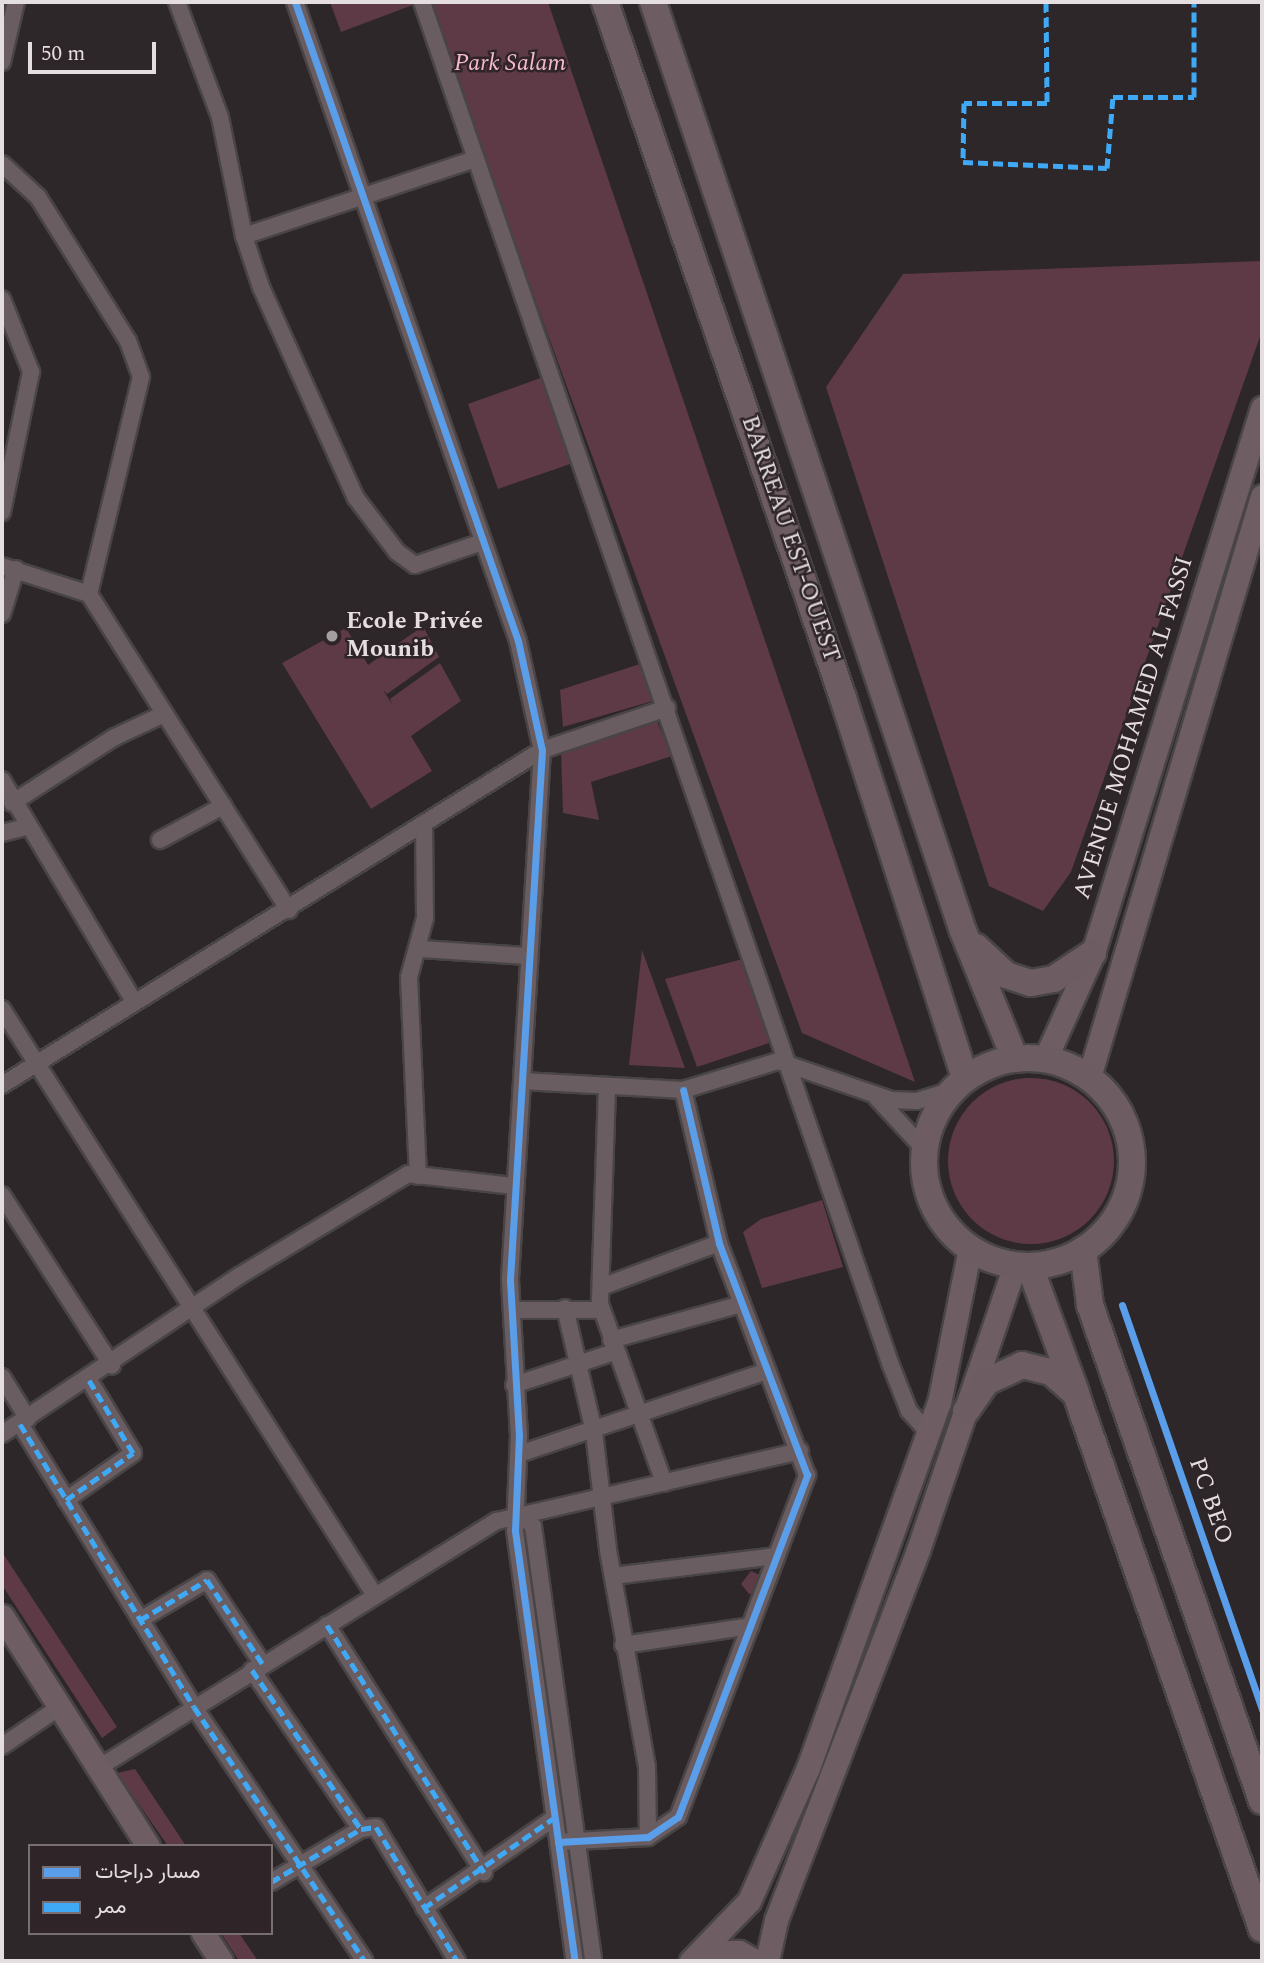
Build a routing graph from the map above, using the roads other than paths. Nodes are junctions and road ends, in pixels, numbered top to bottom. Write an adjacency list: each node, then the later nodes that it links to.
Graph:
1 (16, 2): 7 (street)
2 (177, 2): 11 (street)
3 (295, 2): 10 (street)
4 (422, 2): 8 (street)
5 (605, 2): 44 (main road, BARREAU EST-OUEST)
6 (653, 2): 32 (main road, BARREAU EST-OUEST)
7 (2, 62)
8 (476, 159): 10 (street); 21 (street)
9 (2, 164): 19 (street)
10 (365, 199): 11 (street); 17 (street)
11 (243, 236): 17 (street)
12 (2, 299): 14 (street)
13 (1262, 408): 34 (street, AVENUE MOHAMED AL FASSI)
14 (8, 454): 16 (street)
15 (1262, 496): 42 (street)
16 (2, 512)
17 (482, 542): 23 (street)
18 (9, 568): 19 (street); 20 (street)
19 (89, 594): 22 (street)
20 (2, 614)
21 (667, 708): 23 (street); 41 (street)
22 (164, 714): 25 (street); 26 (street)
23 (542, 750): 27 (street); 35 (street)
24 (2, 780): 25 (street)
25 (12, 803): 28 (street)
26 (223, 806): 30 (street); 31 (street)
27 (424, 824): 31 (street); 33 (street)
28 (26, 827): 29 (street); 36 (street)
29 (2, 833)
30 (160, 840)
31 (289, 911): 36 (street)
32 (963, 931): 34 (main road); 38 (main road, BARREAU EST-OUEST)
33 (421, 949): 35 (street); 50 (street)
34 (1093, 953): 39 (street, AVENUE MOHAMED AL FASSI)
35 (527, 956): 43 (street)
36 (134, 1001): 40 (street)
37 (2, 1009): 40 (street)
38 (1015, 1059): 39 (main road); 44 (main road)
39 (1045, 1059): 42 (main road)
40 (37, 1063): 45 (street); 62 (street)
41 (786, 1064): 47 (street); 48 (street); 74 (street)
42 (1089, 1077): 55 (main road)
43 (522, 1081): 46 (street); 51 (street)
44 (959, 1084): 48 (street); 49 (main road)
45 (2, 1085)
46 (607, 1088): 47 (street); 57 (street)
47 (683, 1090): 53 (street)
48 (875, 1096): 49 (street)
49 (925, 1150): 54 (main road)
50 (418, 1176): 51 (street); 62 (street)
51 (514, 1186): 60 (street)
52 (2, 1195): 65 (street)
53 (719, 1243): 57 (street); 58 (street)
54 (970, 1248): 56 (main road); 74 (street)
55 (1083, 1250): 56 (main road); 96 (main road)
56 (1022, 1266): 70 (main road); 71 (street)
57 (601, 1287): 61 (street)
58 (742, 1304): 63 (street); 66 (street)
59 (565, 1308): 60 (street); 61 (street); 64 (street)
60 (512, 1310): 69 (street)
61 (601, 1310): 63 (street)
62 (192, 1312): 65 (street); 85 (street)
63 (613, 1346): 64 (street); 72 (street)
64 (577, 1364): 69 (street); 75 (street)
65 (112, 1366): 68 (street)
66 (767, 1371): 72 (street); 77 (street)
67 (2, 1377): 73 (street)
68 (89, 1380): 73 (street); 81 (street)
69 (514, 1385): 78 (street)
70 (1076, 1394): 71 (main road); 107 (main road)
71 (966, 1410): 115 (street)
72 (636, 1416): 75 (street); 79 (street)
73 (24, 1421): 76 (street); 81 (street)
74 (926, 1430): 109 (street)
75 (594, 1432): 78 (street); 80 (street)
76 (2, 1434)
77 (800, 1451): 79 (street); 83 (street)
78 (519, 1454): 82 (street)
79 (664, 1483): 80 (street)
80 (602, 1497): 82 (street); 84 (street)
81 (66, 1500): 87 (street)
82 (519, 1513): 85 (street); 97 (street); 99 (street)
83 (777, 1556): 84 (street); 89 (street)
84 (613, 1576): 90 (street)
85 (374, 1594): 88 (street)
86 (2, 1616): 92 (street)
87 (140, 1620): 91 (street); 93 (street)
88 (327, 1625): 91 (street); 104 (street)
89 (751, 1626): 90 (street); 100 (street)
90 (623, 1645): 100 (street)
91 (257, 1667): 93 (street); 98 (street)
92 (60, 1707): 94 (street); 95 (street)
93 (194, 1707): 95 (street); 103 (street)
94 (2, 1746)
95 (98, 1768): 102 (street)
96 (1262, 1801)
97 (554, 1818): 101 (street); 104 (street)
98 (361, 1829): 103 (street); 106 (street)
99 (580, 1838): 100 (street); 101 (street); 113 (street)
100 (648, 1838)
101 (558, 1842): 113 (street)
102 (147, 1844)
103 (303, 1862): 105 (street); 111 (street)
104 (484, 1872): 106 (street)
105 (273, 1881)
106 (424, 1908): 112 (street)
107 (1262, 1929)
108 (204, 1935): 110 (street)
109 (694, 1959): 114 (street)
110 (221, 1961)
111 (365, 1961)
112 (457, 1961)
113 (585, 1961)
114 (755, 1961)
115 (767, 1961)

